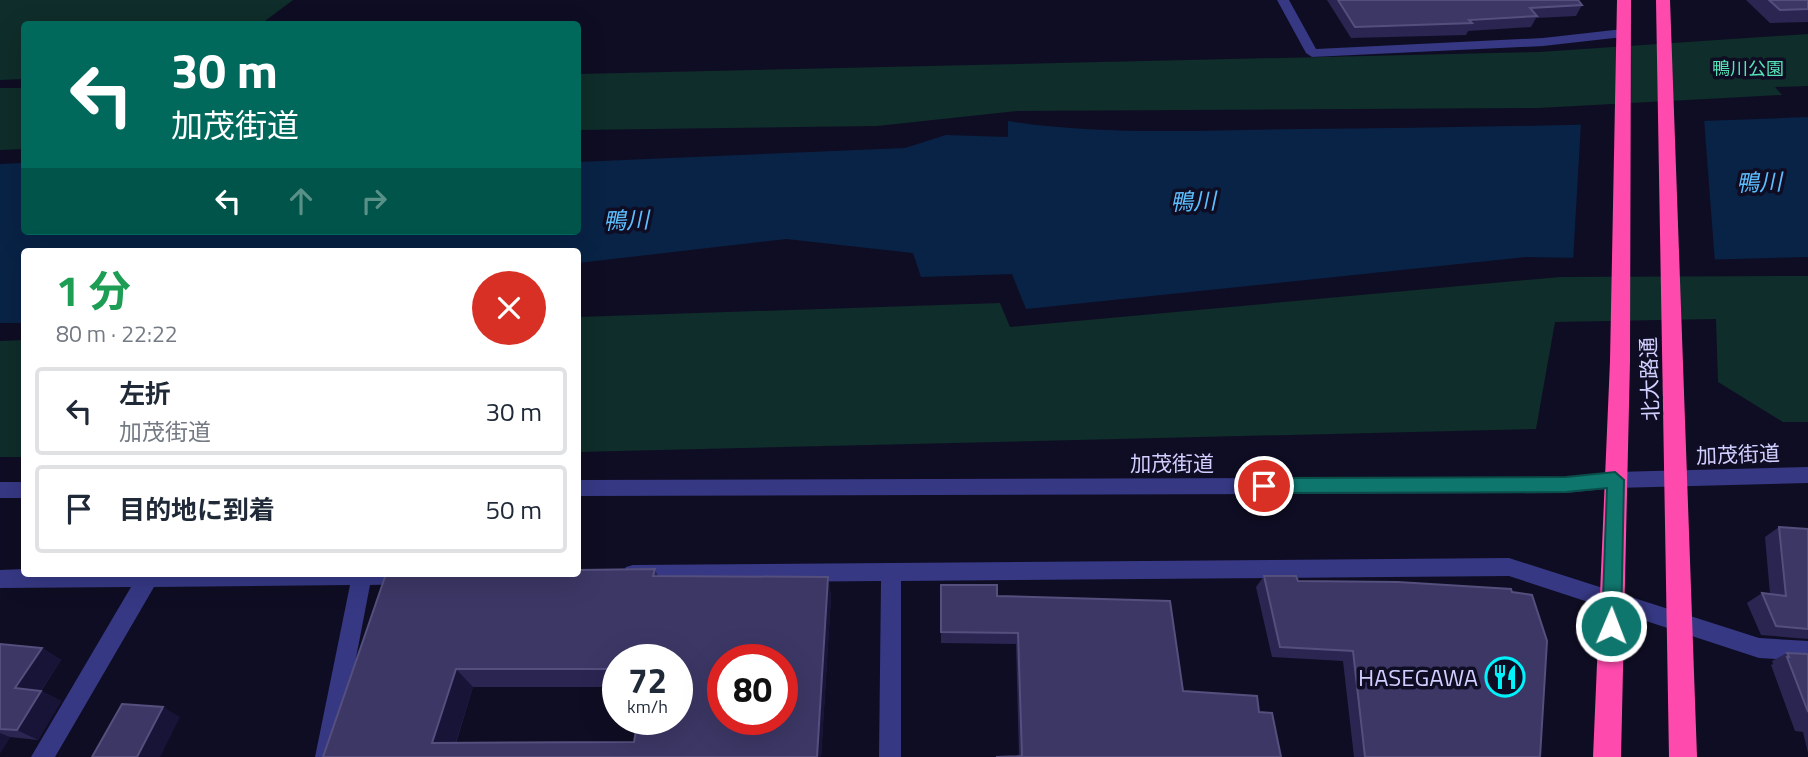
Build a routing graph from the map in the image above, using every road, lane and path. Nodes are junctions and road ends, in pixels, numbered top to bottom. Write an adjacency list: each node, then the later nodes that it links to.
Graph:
1 (1283, 0): 4 (street)
2 (1624, 0): 4 (highway, 北大路通)
3 (1663, 0): 6 (highway, 北大路通)
4 (1622, 38): 7 (highway, 北大路通)
5 (1808, 475): 6 (street, 加茂街道)
6 (1677, 478): 7 (street, 加茂街道); 18 (highway, 北大路通)
7 (1615, 480): 8 (street, 加茂街道); 17 (highway, 北大路通)
8 (581, 488)
9 (0, 490): 10 (street)
10 (21, 490)
11 (891, 572): 12 (street); 17 (street); 22 (street)
12 (612, 574)
13 (255, 577): 15 (street)
14 (362, 577): 21 (street)
15 (148, 578): 16 (street); 20 (street)
16 (0, 579)
17 (1612, 600): 18 (street); 23 (highway, 北大路通)
18 (1679, 624): 19 (street); 24 (highway, 北大路通)
19 (1808, 652)
20 (42, 757)
21 (326, 757)
22 (890, 757)
23 (1607, 757)
24 (1683, 757)

